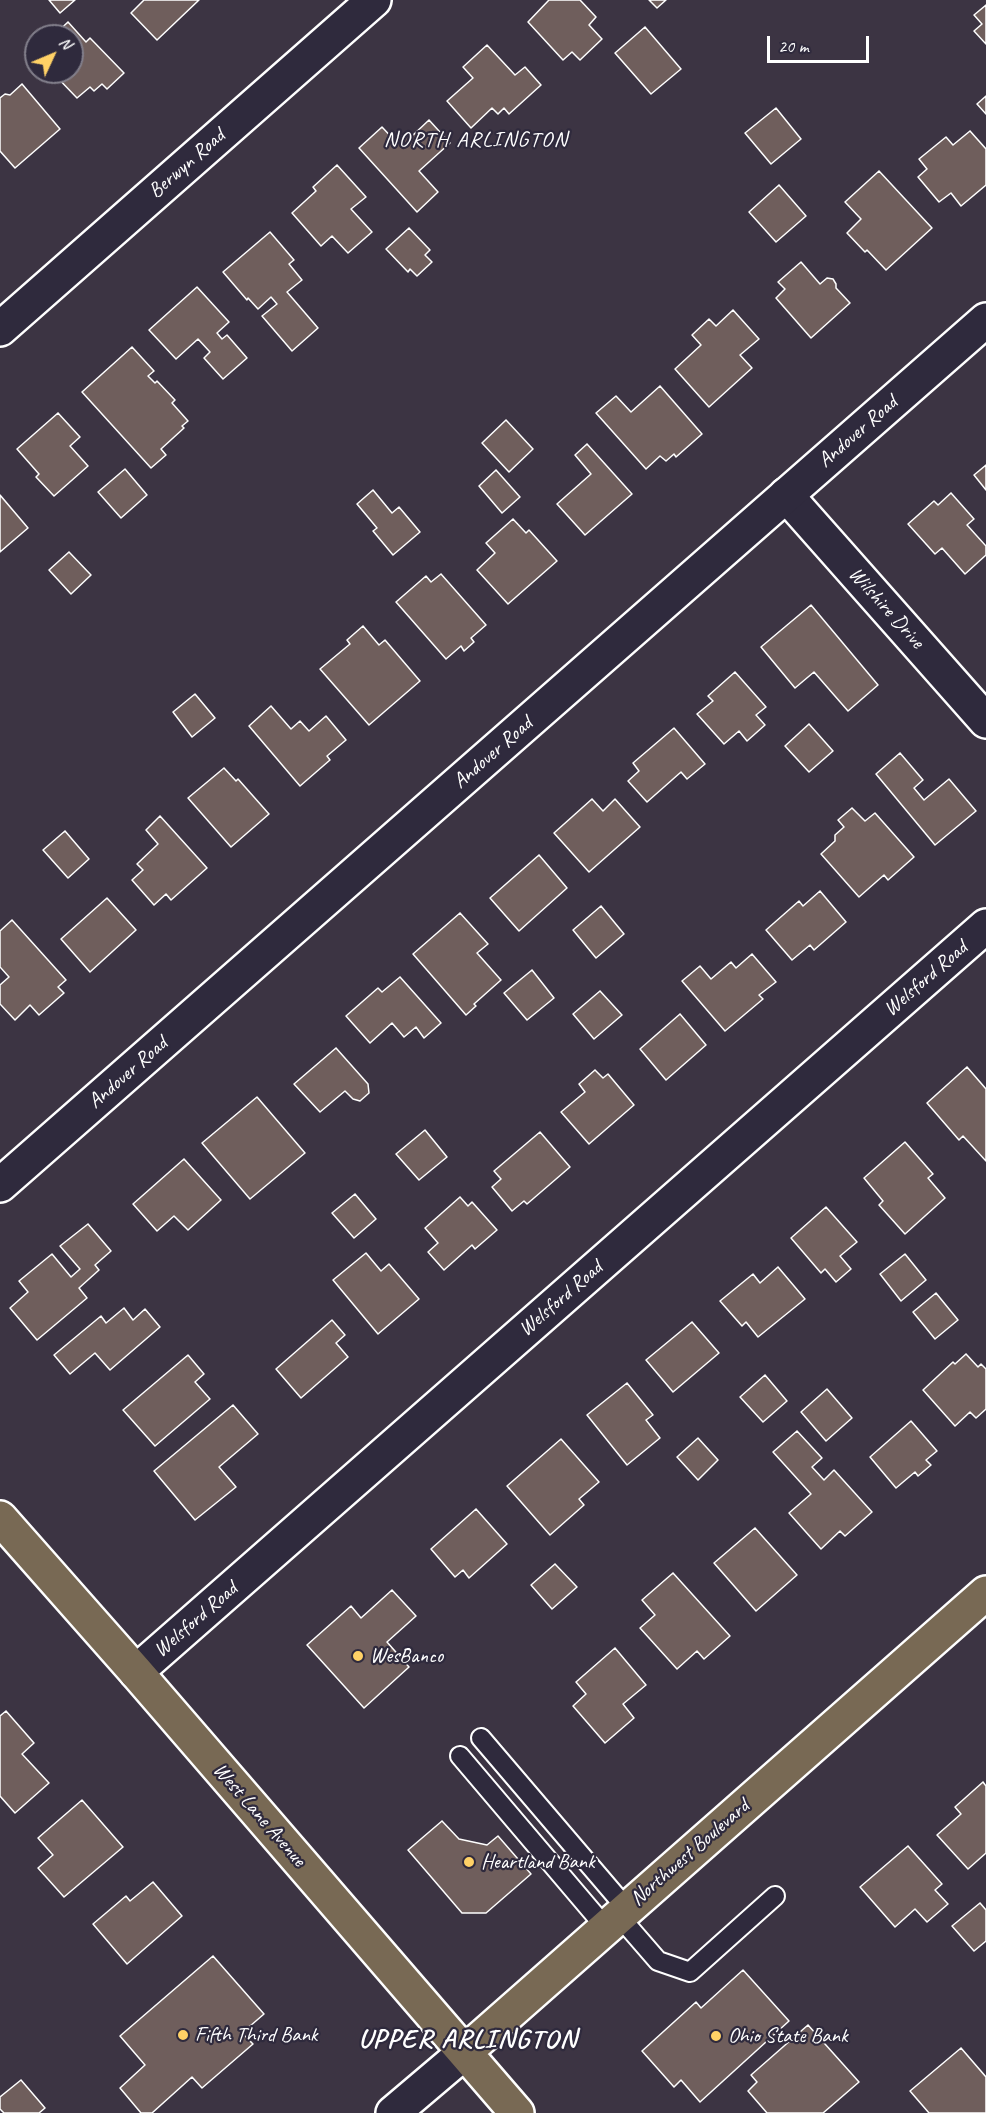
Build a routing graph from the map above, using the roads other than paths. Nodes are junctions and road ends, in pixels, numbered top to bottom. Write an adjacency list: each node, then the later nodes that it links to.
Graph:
1 (374, 0): 3 (street, Berwyn Road)
2 (986, 320): 4 (street, Andover Road)
3 (0, 329)
4 (786, 495): 5 (street, Wilshire Drive); 7 (street, Andover Road)
5 (986, 721)
6 (986, 926): 10 (street, Welsford Road)
7 (0, 1185)
8 (0, 1518): 10 (main road, West Lane Avenue)
9 (986, 1593): 14 (main road, Northwest Boulevard)
10 (136, 1672): 15 (main road, West Lane Avenue)
11 (481, 1738): 14 (lane)
12 (460, 1756): 14 (lane)
13 (775, 1896): 14 (lane)
14 (617, 1918): 15 (main road, Northwest Boulevard)
15 (465, 2052): 16 (street, Northwest Boulevard); 17 (main road, West Lane Avenue)
16 (393, 2113)
17 (517, 2113)

